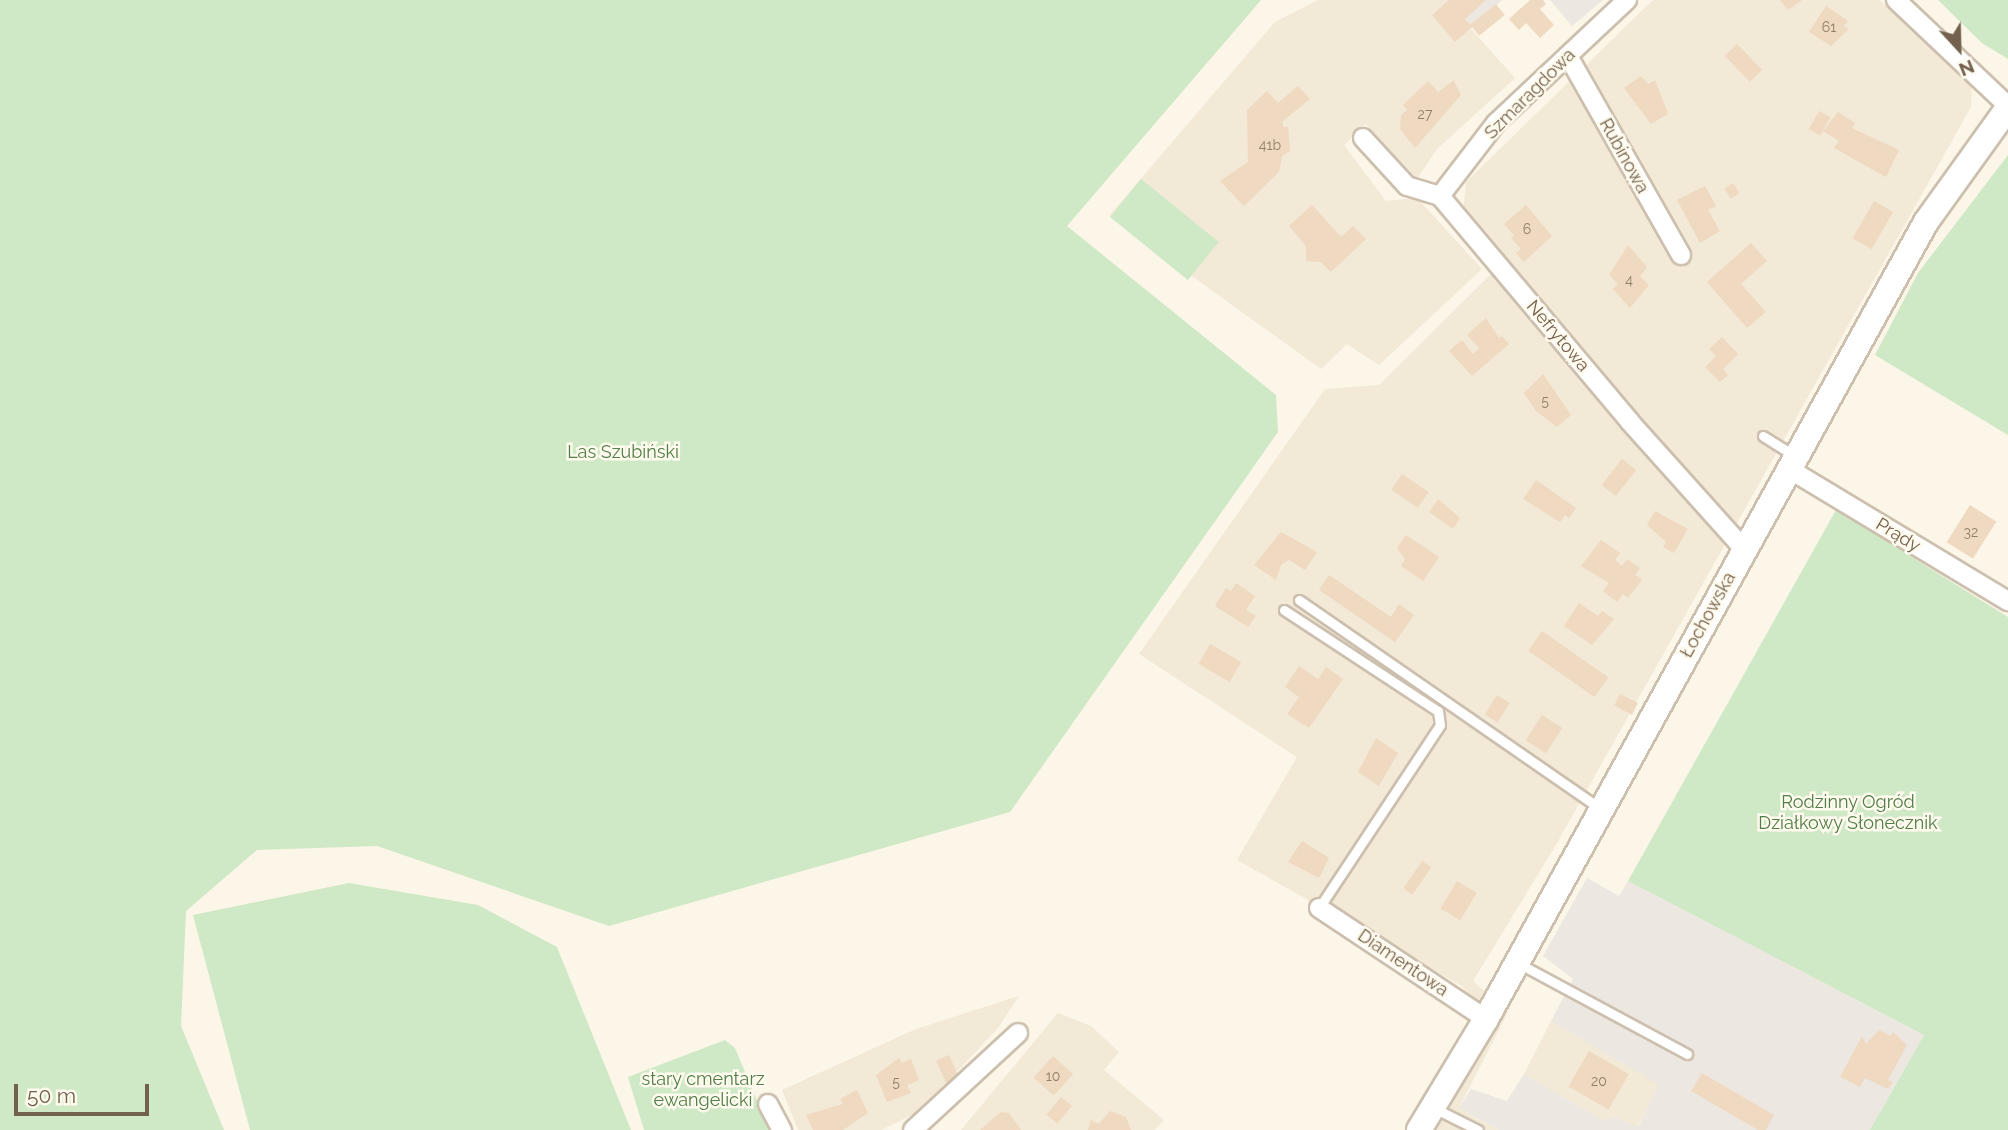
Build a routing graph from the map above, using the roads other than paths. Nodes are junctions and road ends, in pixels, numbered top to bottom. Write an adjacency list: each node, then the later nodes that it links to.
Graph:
1 (1627, 0): 3 (street, Szmaragdowa)
2 (1896, 0): 4 (street, Łochowska)
3 (1568, 55): 6 (street, Szmaragdowa); 7 (street, Rubinowa)
4 (2008, 107): 9 (main road, Łochowska)
5 (1363, 138): 6 (street)
6 (1440, 196): 10 (street, Nefrytowa)
7 (1681, 255)
8 (1763, 436): 9 (lane)
9 (1792, 462): 10 (main road, Łochowska); 12 (street, Prądy)
10 (1744, 549): 14 (main road, Łochowska)
11 (1299, 600): 14 (lane)
12 (2008, 601)
13 (1284, 610): 15 (lane)
14 (1601, 809): 16 (main road, Łochowska)
15 (1319, 908): 17 (street, Diamentowa)
16 (1517, 962): 17 (main road, Łochowska); 19 (lane)
17 (1486, 1019): 21 (main road, Łochowska)
18 (1018, 1033): 23 (street)
19 (1687, 1054)
20 (768, 1104): 22 (street)
21 (1433, 1107): 24 (main road, Łochowska); 25 (lane)
22 (782, 1130)
23 (913, 1130)
24 (1419, 1130)
25 (1478, 1130)

